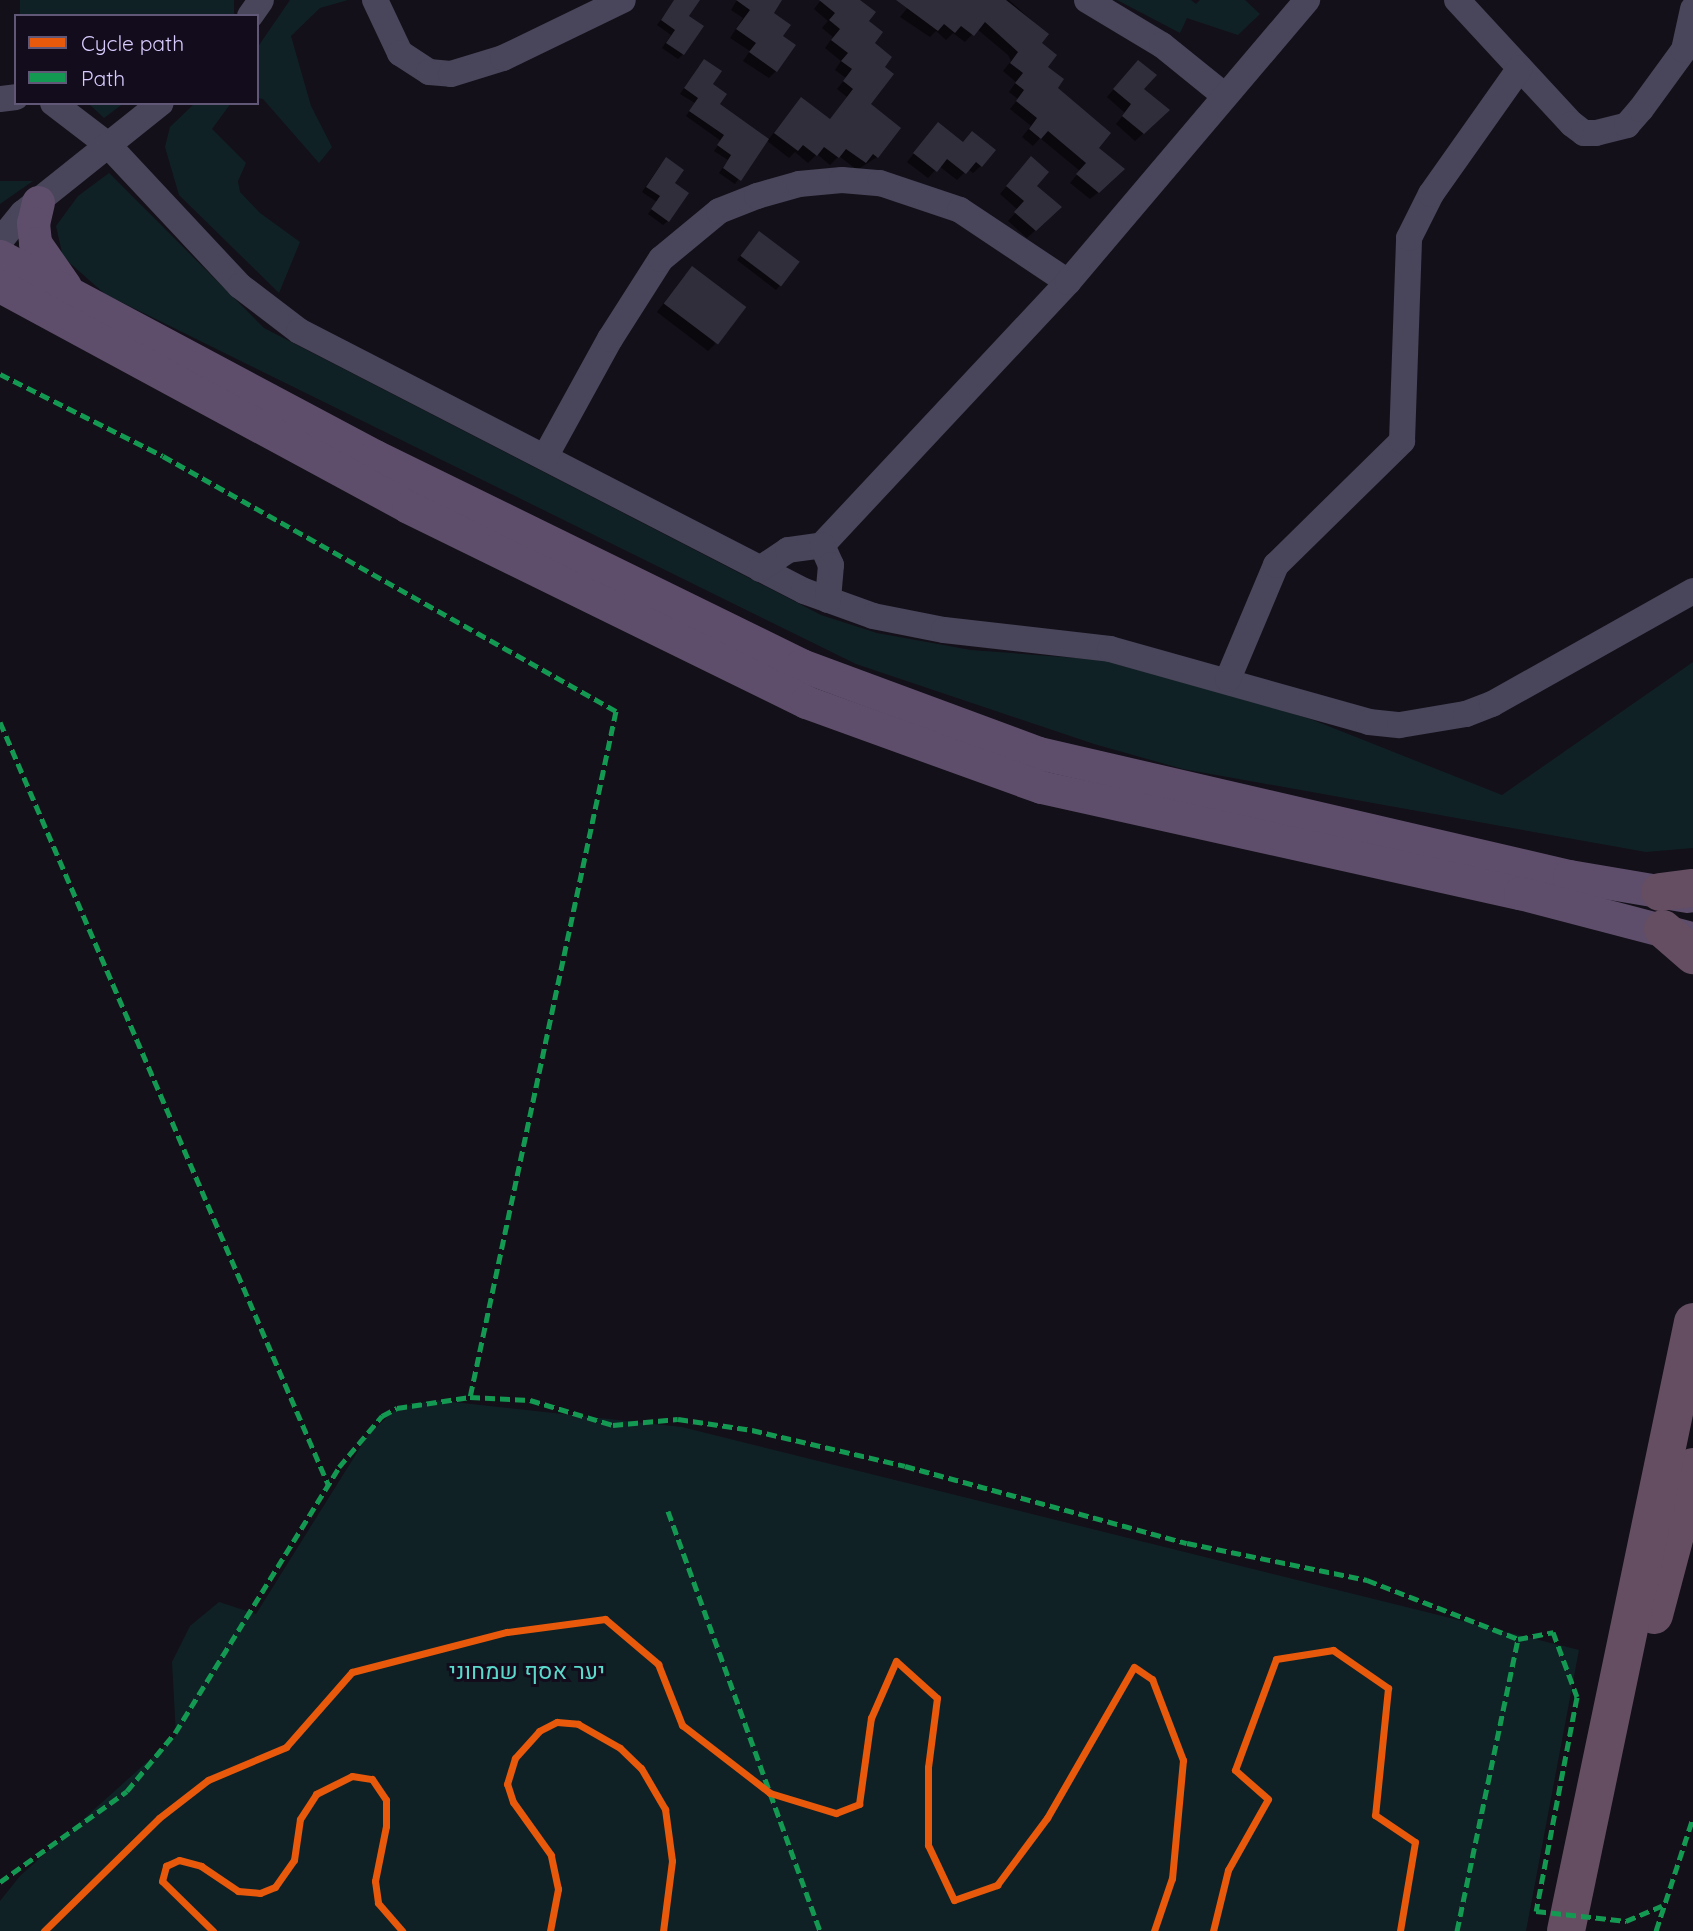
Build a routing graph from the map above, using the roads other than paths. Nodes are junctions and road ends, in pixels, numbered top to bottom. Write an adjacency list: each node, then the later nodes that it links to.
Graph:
1 (375, 0): 2 (street)
2 (623, 0)
3 (1087, 0): 9 (street)
4 (1307, 0): 9 (street)
5 (1457, 0): 8 (street)
6 (1693, 9): 7 (street)
7 (1688, 55): 8 (street)
8 (1520, 68): 24 (street)
9 (1225, 96): 16 (street)
10 (56, 105): 12 (street)
11 (158, 105): 12 (street)
12 (108, 145): 13 (street); 19 (street)
13 (38, 202): 14 (street); 18 (main road)
14 (0, 241)
15 (0, 256): 18 (main road)
16 (1068, 282): 19 (street); 20 (street)
17 (0, 286): 25 (main road)
18 (74, 295): 25 (main road)
19 (545, 457): 21 (street)
20 (822, 545): 21 (street); 23 (street)
21 (760, 569): 23 (street)
22 (1693, 591): 24 (street)
23 (828, 600): 24 (street)
24 (1228, 679)
25 (1680, 909): 26 (highway)
26 (1693, 955)
27 (1693, 1322): 29 (highway)
28 (1693, 1468): 29 (highway)
29 (1566, 1931)

